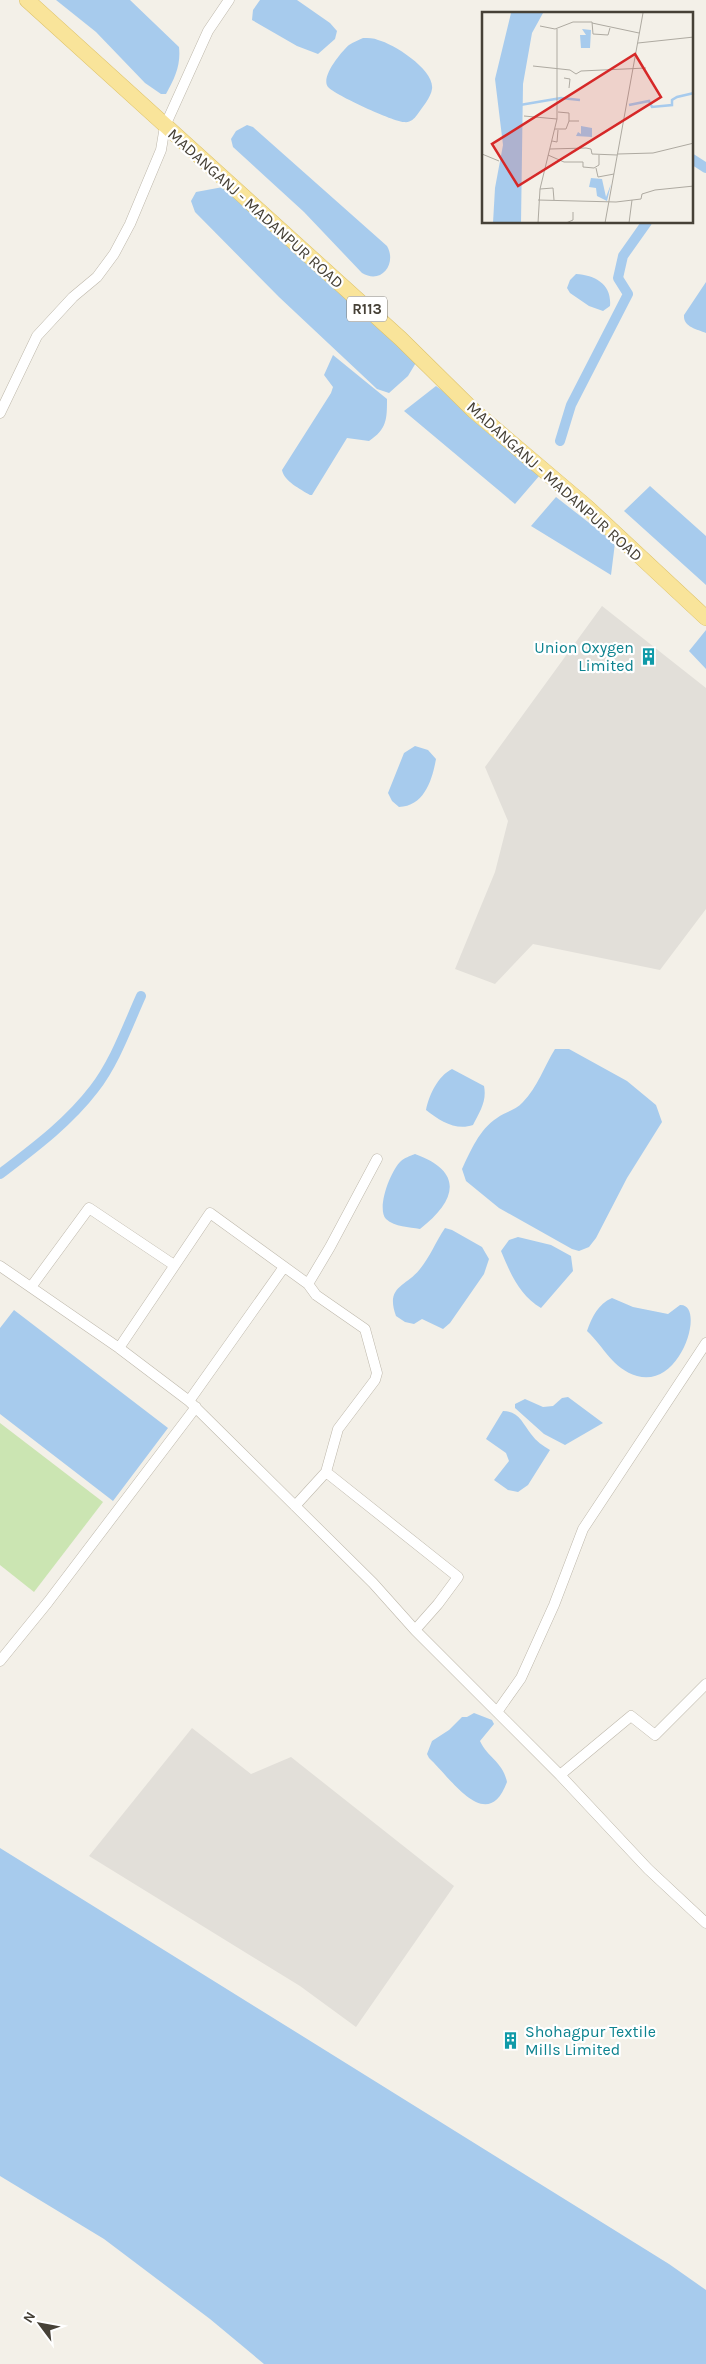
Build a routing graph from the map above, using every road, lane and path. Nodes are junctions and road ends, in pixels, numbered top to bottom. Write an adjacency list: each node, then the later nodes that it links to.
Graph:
1 (27, 0): 3 (main road, MADANGANJ - MADANPUR ROAD / R113)
2 (229, 0): 3 (street)
3 (165, 126): 4 (street); 5 (main road, MADANGANJ - MADANPUR ROAD / R113)
4 (0, 413)
5 (706, 618)
6 (377, 1159): 10 (street)
7 (174, 1265): 9 (street); 11 (street); 13 (street)
8 (0, 1266): 11 (street)
9 (284, 1267): 10 (street); 14 (street)
10 (308, 1284): 15 (street)
11 (31, 1287): 13 (street)
12 (706, 1343): 20 (street)
13 (119, 1348): 14 (street)
14 (192, 1404): 16 (street); 18 (street)
15 (326, 1472): 16 (street); 17 (street)
16 (295, 1506): 17 (street)
17 (415, 1630): 20 (street)
18 (0, 1661)
19 (706, 1684): 21 (street)
20 (497, 1712): 21 (street)
21 (560, 1775): 22 (street)
22 (706, 1923)

